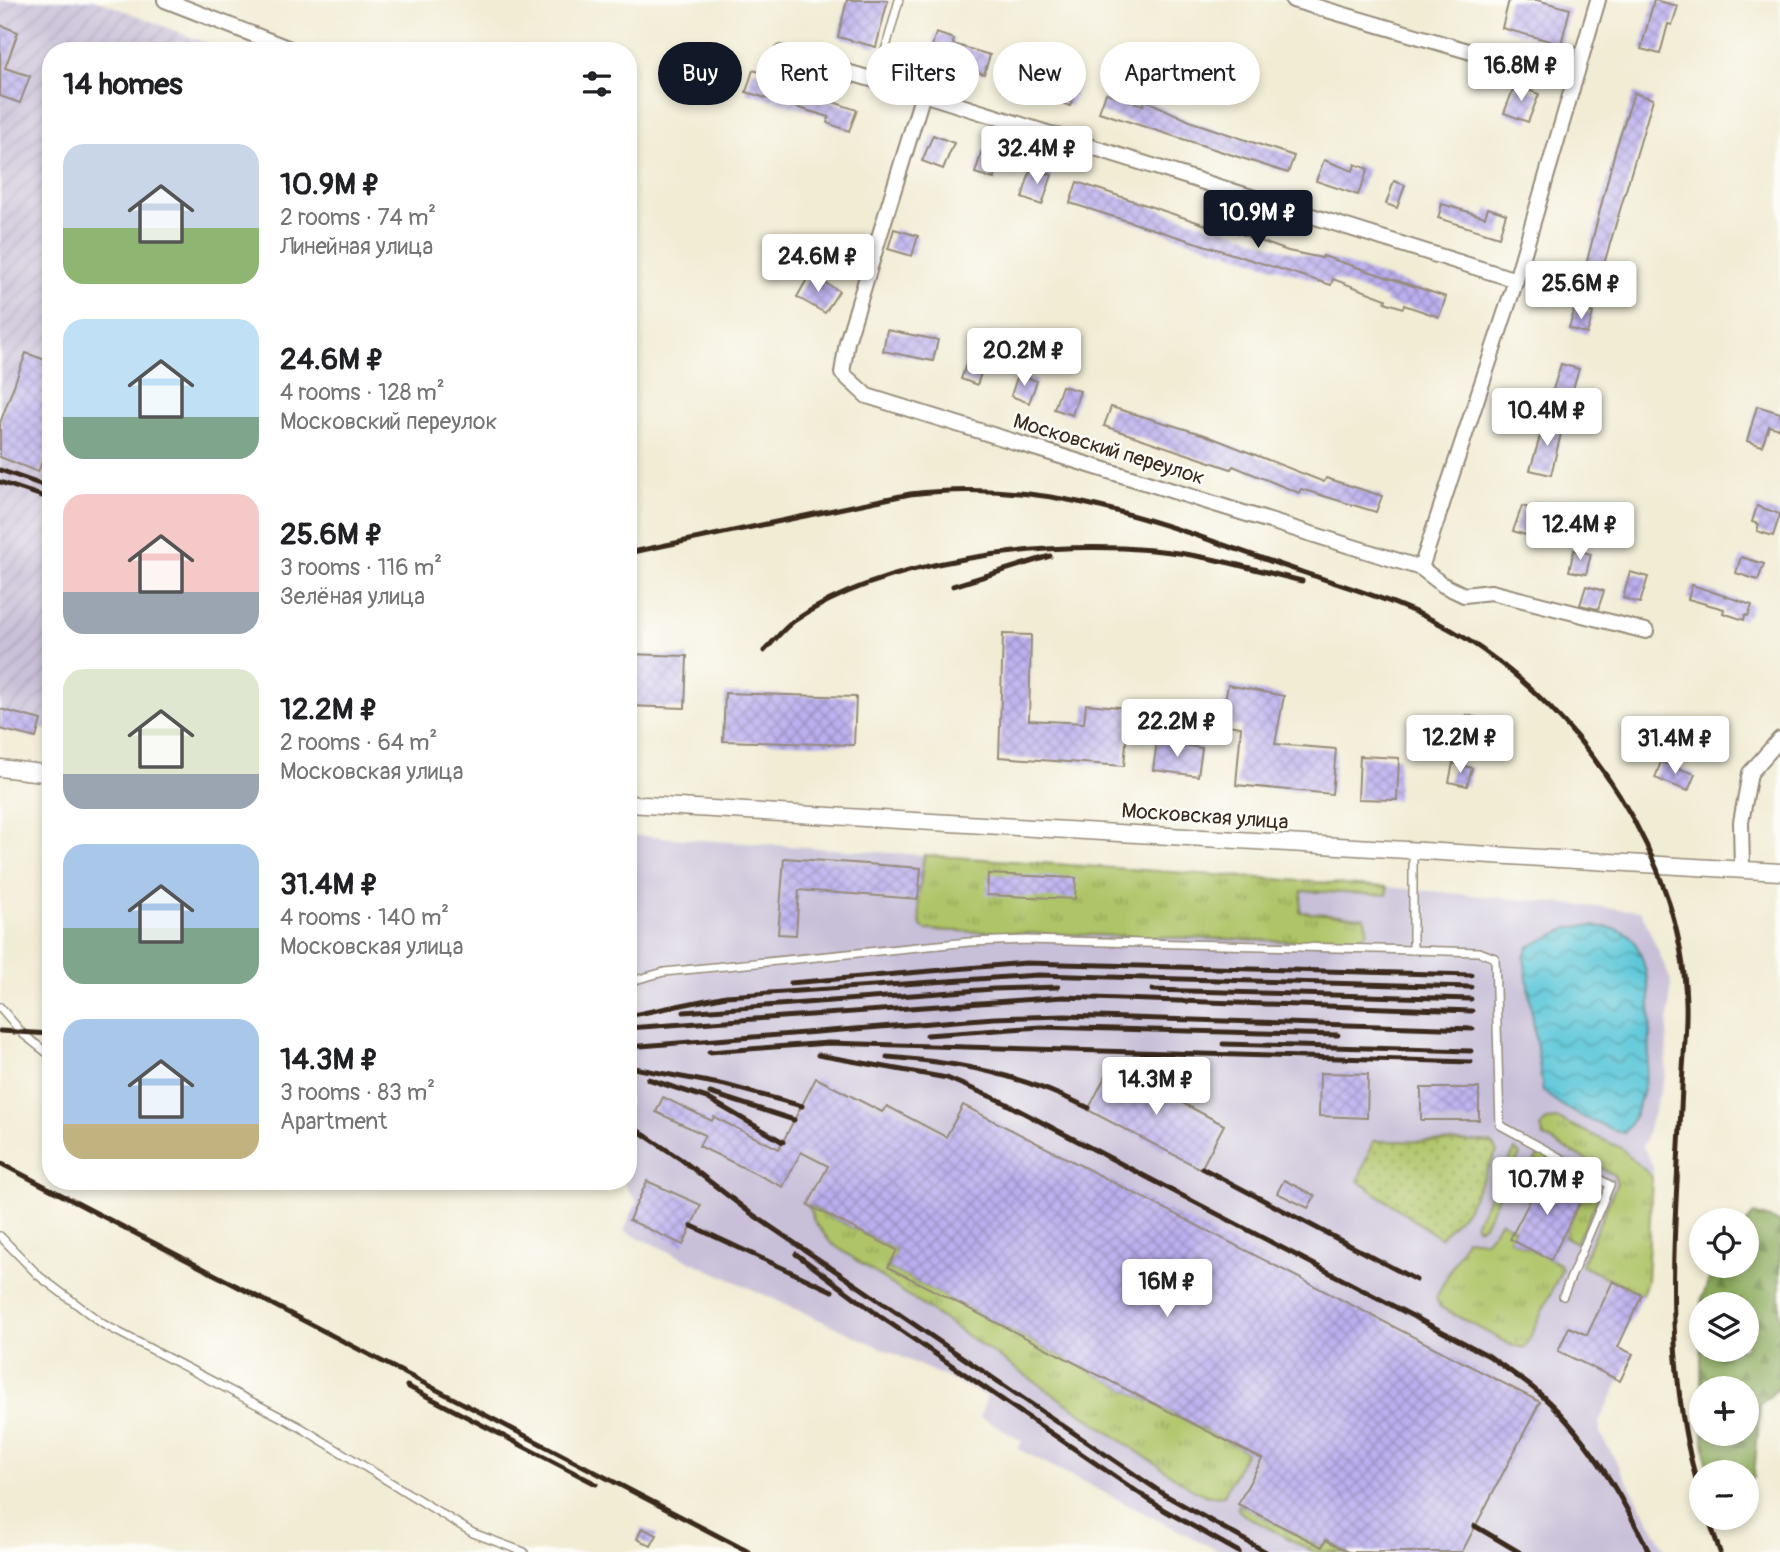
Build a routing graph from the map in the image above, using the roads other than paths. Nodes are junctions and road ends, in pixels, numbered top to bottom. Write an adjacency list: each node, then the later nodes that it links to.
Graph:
1 (166, 0): 5 (street)
2 (899, 0): 6 (lane)
3 (1293, 0): 7 (street)
4 (1598, 0): 7 (street)
5 (272, 42)
6 (888, 42)
7 (1574, 82): 10 (street)
8 (920, 105): 11 (street, Московский переулок)
9 (958, 105): 10 (street)
10 (1516, 280): 11 (street)
11 (1421, 568): 12 (street, Московский переулок)
12 (1646, 631)
13 (1780, 739): 18 (street)
14 (0, 768): 15 (street)
15 (42, 773)
16 (637, 805): 17 (street, Московская улица)
17 (1413, 850): 18 (street, Московская улица); 20 (lane)
18 (1742, 869): 19 (street, Московская улица)
19 (1780, 872)
20 (1413, 950): 21 (lane); 25 (lane)
21 (637, 980)
22 (0, 1007): 23 (lane)
23 (42, 1049)
24 (0, 1236): 26 (lane)
25 (1563, 1296)
26 (524, 1552)

